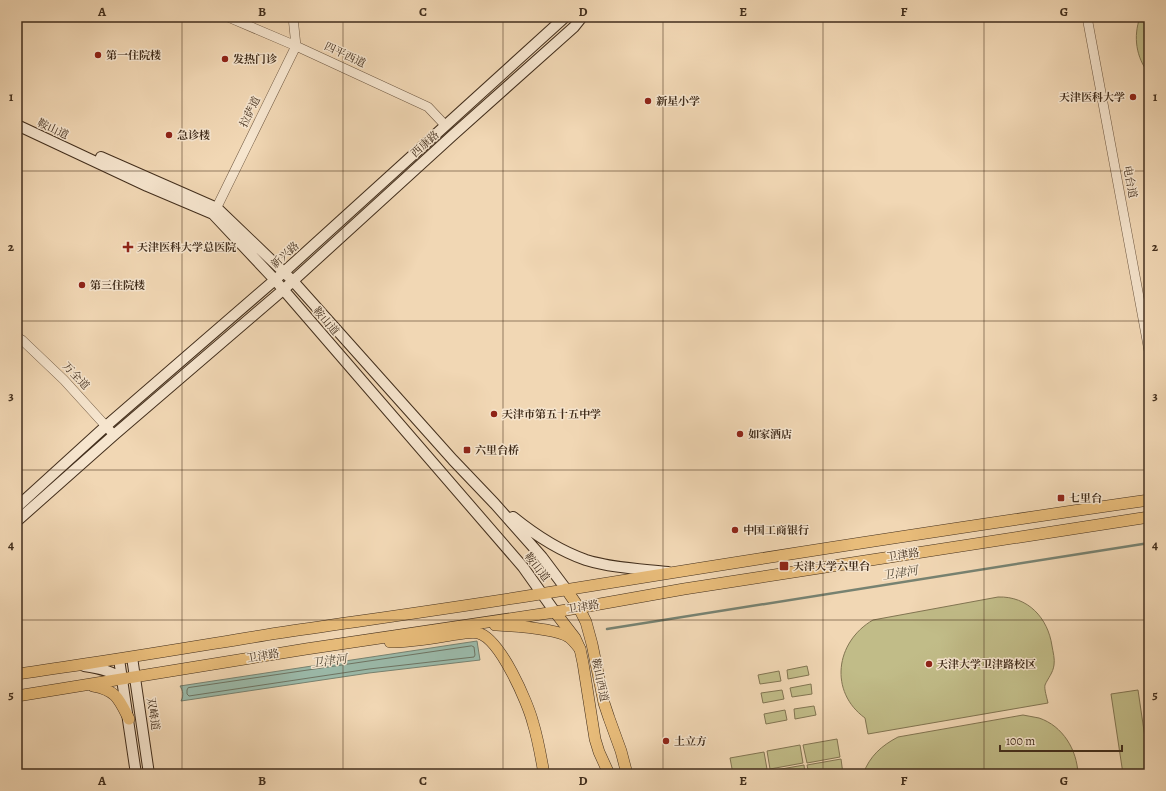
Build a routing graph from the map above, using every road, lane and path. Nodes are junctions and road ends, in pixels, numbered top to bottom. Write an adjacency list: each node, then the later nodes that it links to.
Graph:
1 (228, 17): 6 (street, 四平西道)
2 (293, 17): 6 (street)
3 (565, 17): 9 (main road, 新兴路)
4 (582, 17): 13 (main road, 西康路)
5 (1087, 17): 16 (street, 电台道)
6 (296, 46): 9 (street, 四平西道); 10 (street, 拉萨道)
7 (17, 119): 10 (main road, 鞍山道)
8 (17, 125): 10 (main road, 鞍山道)
9 (445, 125): 11 (main road, 新兴路)
10 (215, 211): 11 (main road, 鞍山道); 12 (main road, 鞍山道)
11 (284, 272): 12 (main road, 新兴路); 13 (main road, 鞍山道)
12 (275, 280): 14 (main road, 鞍山道); 17 (main road, 新兴路)
13 (293, 281): 14 (main road, 西康路); 20 (main road, 鞍山道)
14 (283, 290): 18 (main road, 西康路); 26 (main road, 鞍山道)
15 (17, 337): 17 (street, 万全道)
16 (1149, 351)
17 (106, 426): 18 (street, 万全道); 21 (main road, 新兴路)
18 (114, 435): 23 (main road, 西康路)
19 (1149, 500): 24 (main road, 卫津路)
20 (495, 504): 24 (main road); 25 (main road, 鞍山道)
21 (17, 507)
22 (1149, 517): 27 (main road, 卫津路)
23 (17, 521)
24 (673, 572): 25 (main road, 卫津路)
25 (566, 589): 26 (main road, 卫津路); 27 (main road, 鞍山西道)
26 (542, 593): 28 (main road, 鞍山道); 32 (main road, 卫津路)
27 (579, 608): 28 (main road, 卫津路); 46 (main road, 鞍山西道)
28 (555, 612): 29 (main road, 卫津路); 31 (main road, 鞍山西道)
29 (464, 625): 30 (main road, 卫津路); 31 (main road)
30 (368, 639): 36 (main road, 卫津路); 44 (main road)
31 (580, 649): 45 (main road, 鞍山西道)
32 (132, 657): 33 (main road, 卫津路); 36 (main road, 双峰道)
33 (119, 659): 34 (main road, 卫津路); 37 (main road)
34 (81, 665): 35 (main road, 卫津路); 37 (main road)
35 (17, 674)
36 (135, 678): 37 (main road, 卫津路); 40 (main road, 双峰道)
37 (123, 679): 38 (main road, 卫津路); 40 (main road); 41 (main road)
38 (84, 686): 39 (main road, 卫津路); 41 (main road)
39 (17, 696)
40 (142, 717): 43 (main road, 双峰道)
41 (128, 719): 42 (main road)
42 (136, 774)
43 (149, 774)
44 (544, 774)
45 (609, 774)
46 (627, 774)

